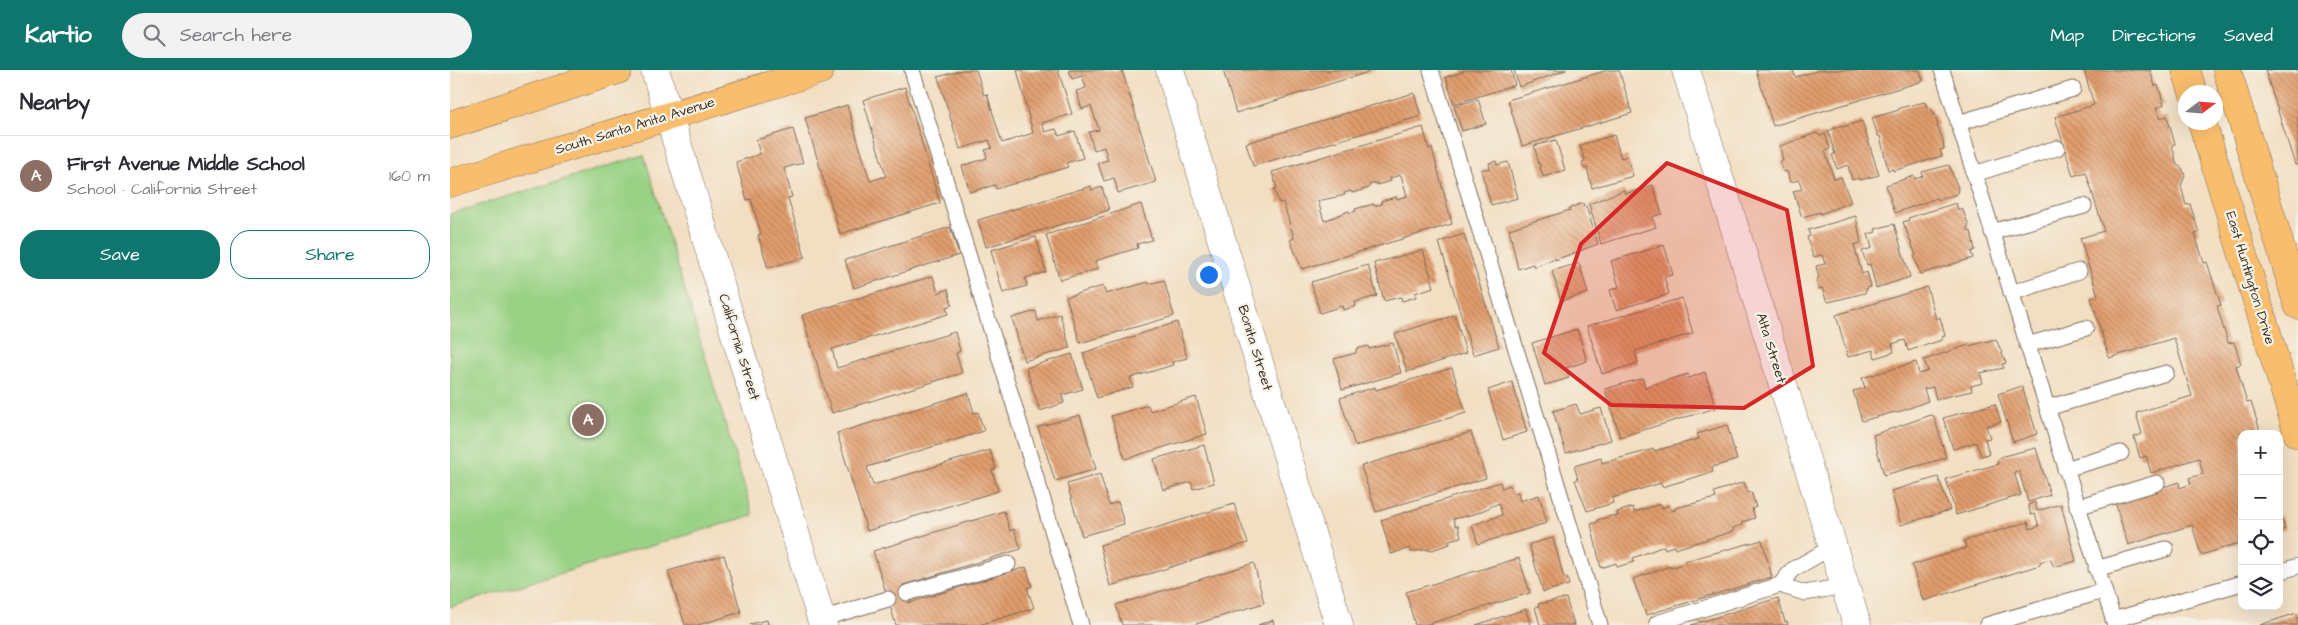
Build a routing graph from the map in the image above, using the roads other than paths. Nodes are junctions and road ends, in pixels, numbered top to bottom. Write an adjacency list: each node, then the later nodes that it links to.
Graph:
1 (618, 70): 15 (main road)
2 (655, 70): 13 (street, California Street)
3 (820, 70): 13 (main road, South Santa Anita Avenue)
4 (912, 70): 49 (lane)
5 (1170, 70): 50 (street, Bonita Street)
6 (1431, 70): 51 (lane)
7 (1686, 70): 34 (street, Alta Street)
8 (1942, 70): 14 (lane)
9 (2186, 70): 11 (main road)
10 (2227, 70): 24 (main road)
11 (2191, 85)
12 (2074, 89): 14 (lane)
13 (668, 115): 19 (main road, South Santa Anita Avenue); 46 (street, California Street)
14 (1958, 123): 18 (lane)
15 (450, 125)
16 (2204, 130): 29 (main road, East Huntington Drive)
17 (2057, 148): 18 (lane)
18 (1974, 174): 21 (lane)
19 (450, 183)
20 (2084, 206): 21 (lane)
21 (1992, 232): 23 (lane)
22 (2079, 271): 23 (lane)
23 (2012, 293): 26 (lane)
24 (2298, 305)
25 (2086, 328): 26 (lane)
26 (2027, 346): 28 (lane)
27 (2166, 373): 28 (lane)
28 (2047, 408): 31 (lane)
29 (2298, 434)
30 (2121, 453): 31 (lane)
31 (2065, 469): 33 (lane)
32 (2157, 483): 33 (lane)
33 (2077, 507): 38 (lane)
34 (1832, 547): 41 (lane); 42 (street, Alta Street)
35 (2166, 549): 38 (lane)
36 (1008, 564): 44 (lane)
37 (2298, 566): 39 (lane)
38 (2096, 569): 43 (lane)
39 (2283, 571)
40 (2238, 584): 48 (lane)
41 (1780, 585): 42 (lane); 47 (lane)
42 (1844, 586): 52 (street, Alta Street)
43 (2103, 591): 48 (lane); 53 (lane)
44 (907, 593)
45 (888, 599): 46 (lane)
46 (822, 622)
47 (1657, 623)
48 (2114, 623)
49 (1081, 625)
50 (1339, 625)
51 (1600, 625)
52 (1857, 625)
53 (1987, 625)

